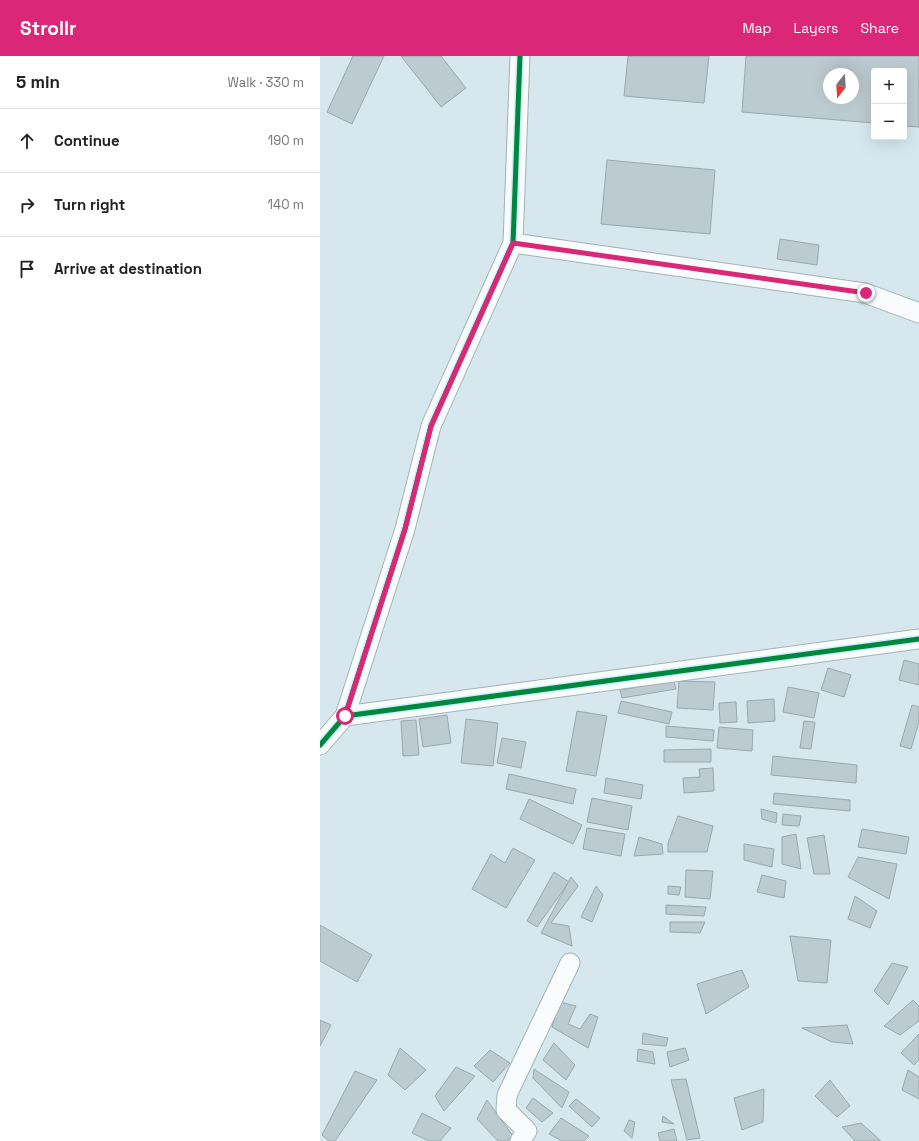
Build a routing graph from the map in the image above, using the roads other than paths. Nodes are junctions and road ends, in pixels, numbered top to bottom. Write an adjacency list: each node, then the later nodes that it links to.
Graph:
1 (520, 56): 2 (street)
2 (513, 243): 3 (street); 5 (street)
3 (919, 313)
4 (919, 639): 5 (street)
5 (345, 716): 6 (street)
6 (320, 745)
7 (570, 963): 8 (street)
8 (520, 1141)

